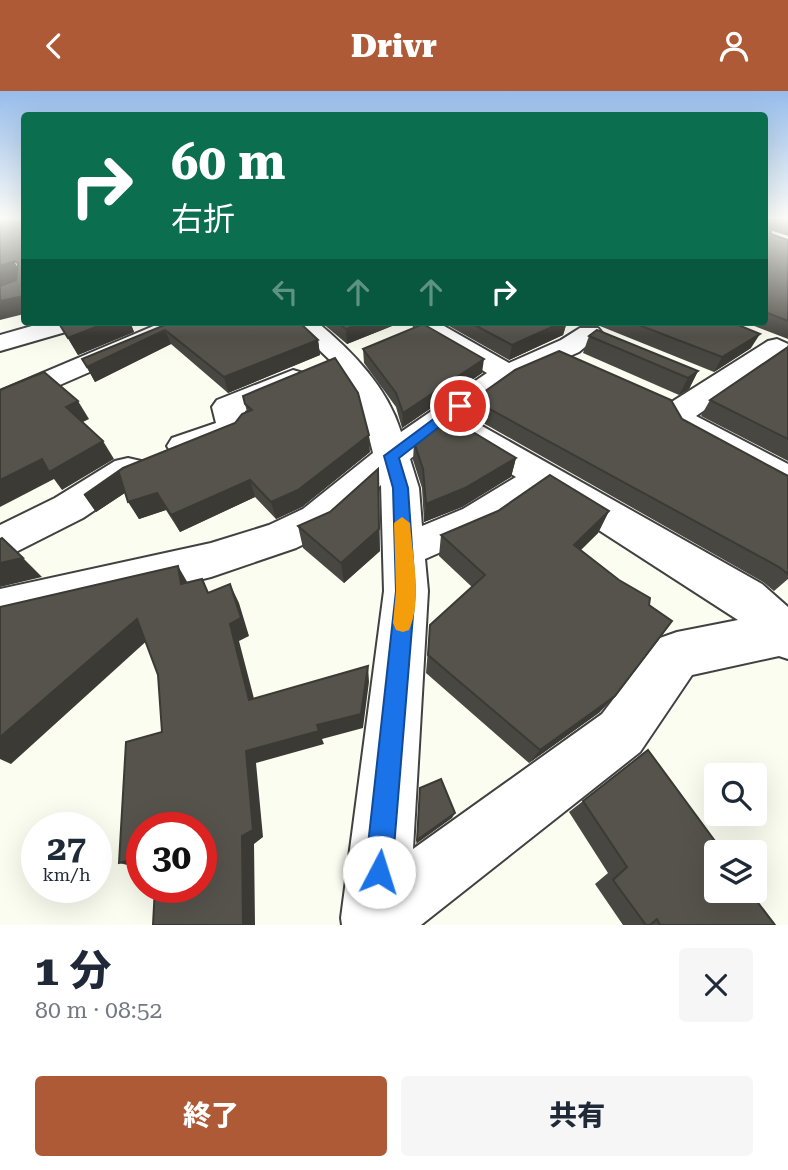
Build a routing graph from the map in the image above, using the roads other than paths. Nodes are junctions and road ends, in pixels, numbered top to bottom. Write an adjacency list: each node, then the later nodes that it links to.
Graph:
1 (59, 326): 6 (street)
2 (175, 326): 13 (street)
3 (309, 326): 8 (street)
4 (416, 327): 11 (street)
5 (577, 333): 9 (street); 11 (street)
6 (0, 342)
7 (778, 346): 12 (street)
8 (355, 353): 15 (street); 18 (street)
9 (593, 370)
10 (687, 373): 12 (street)
11 (507, 374): 14 (street)
12 (717, 387): 17 (street)
13 (0, 403)
14 (444, 417): 15 (street); 16 (street)
15 (391, 456): 19 (street); 20 (street)
16 (542, 476): 19 (street); 21 (street)
17 (788, 480)
18 (0, 544)
19 (404, 549): 22 (street)
20 (0, 609)
21 (786, 635): 22 (street)
22 (372, 923)

